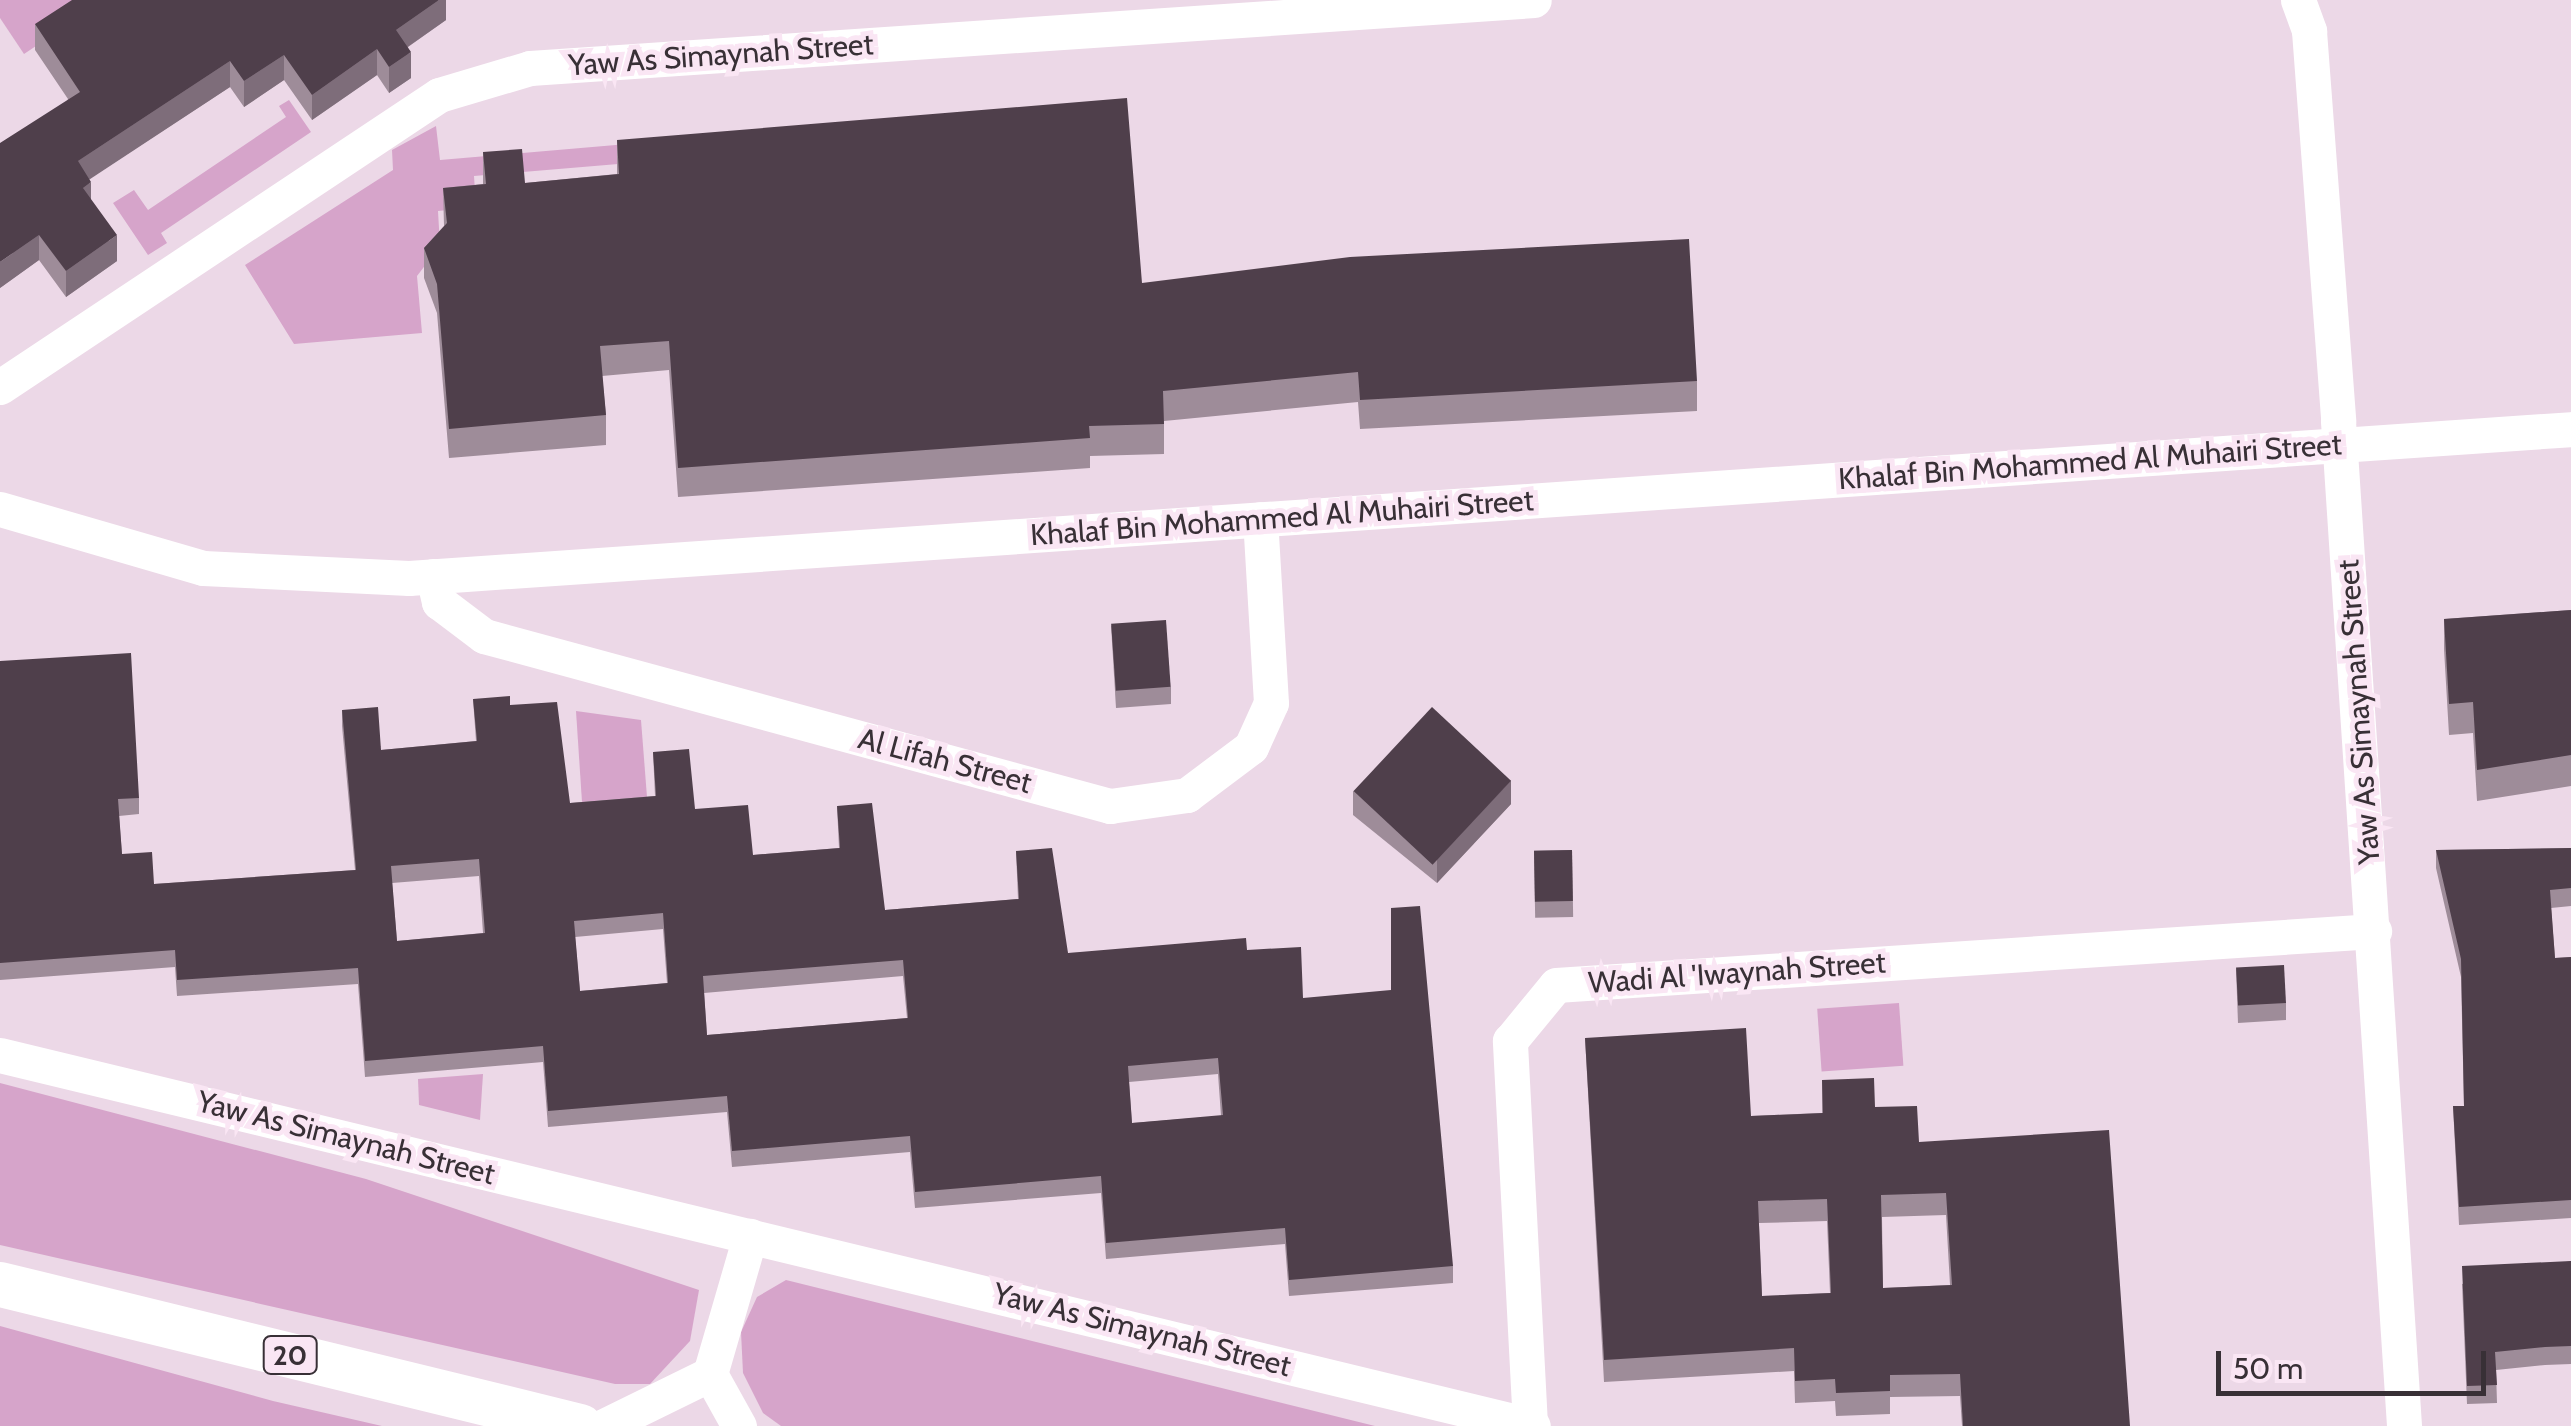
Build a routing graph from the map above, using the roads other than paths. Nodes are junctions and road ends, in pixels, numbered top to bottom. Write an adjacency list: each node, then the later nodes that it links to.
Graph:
1 (1534, 0): 3 (street, Yaw As Simaynah Street)
2 (2298, 0): 6 (street, Yaw As Simaynah Street)
3 (1417, 4): 4 (street, Yaw As Simaynah Street)
4 (0, 388)
5 (2571, 428): 6 (street, Khalaf Bin Mohammed Al Muhairi Street)
6 (2340, 444): 8 (street, Khalaf Bin Mohammed Al Muhairi Street); 10 (street, Yaw As Simaynah Street)
7 (0, 510): 9 (street, Khalaf Bin Mohammed Al Muhairi Street)
8 (1260, 519): 9 (street, Khalaf Bin Mohammed Al Muhairi Street); 9 (street, Al Lifah Street)
9 (432, 576)
10 (2374, 931): 18 (street, Wadi Al 'Iwaynah Street); 19 (street, Yaw As Simaynah Street)
11 (0, 1054): 12 (street, Yaw As Simaynah Street)
12 (750, 1236): 14 (street); 18 (street, Yaw As Simaynah Street)
13 (0, 1284): 15 (main road, 20)
14 (710, 1374): 16 (street); 17 (street)
15 (580, 1426)
16 (604, 1426)
17 (739, 1426)
18 (1532, 1426)
19 (2404, 1426)

